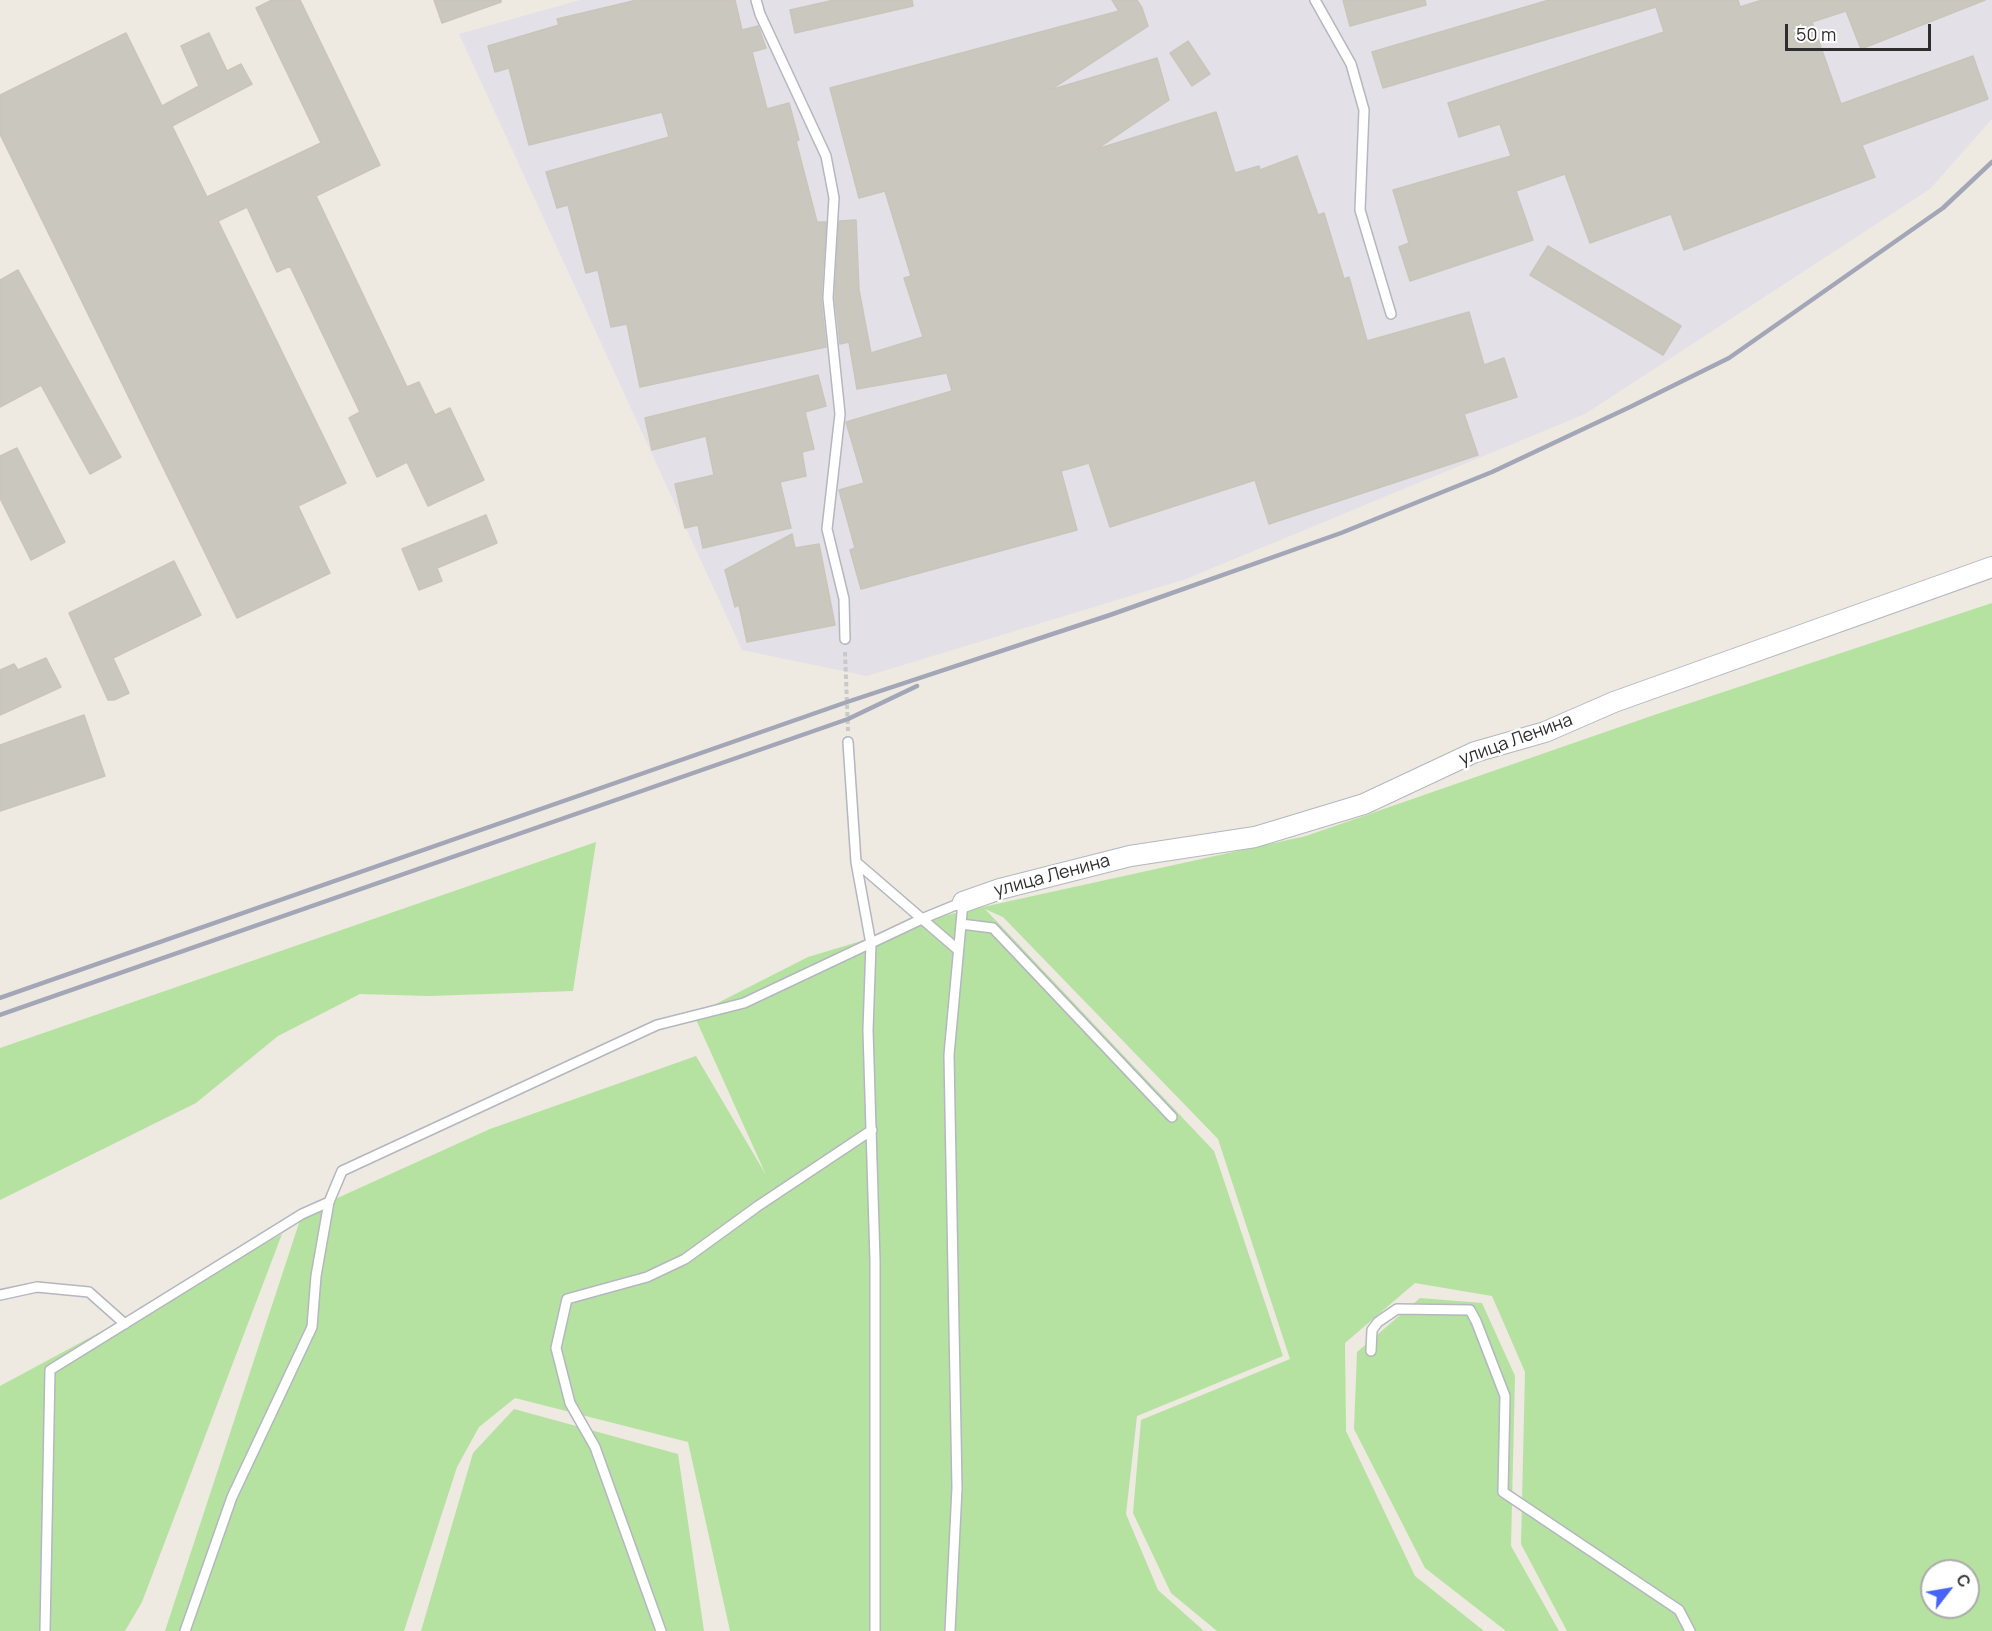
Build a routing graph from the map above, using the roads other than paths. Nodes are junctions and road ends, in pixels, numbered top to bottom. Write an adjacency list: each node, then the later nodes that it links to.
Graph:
1 (756, 0): 5 (lane)
2 (1315, 0): 3 (lane)
3 (1391, 314)
4 (1992, 567): 8 (street, улица Ленина)
5 (845, 639)
6 (848, 742): 7 (lane)
7 (856, 862): 9 (lane); 11 (lane)
8 (963, 902): 9 (lane); 10 (lane)
9 (924, 918): 11 (lane); 12 (lane)
10 (961, 924): 12 (lane); 13 (lane)
11 (871, 944): 14 (lane); 15 (lane)
12 (957, 948): 23 (lane)
13 (1172, 1117)
14 (872, 1130): 21 (lane); 22 (lane)
15 (329, 1202): 17 (lane); 20 (lane)
16 (0, 1295): 17 (lane)
17 (125, 1324): 19 (lane)
18 (1371, 1351): 24 (lane)
19 (45, 1631)
20 (185, 1631)
21 (661, 1631)
22 (875, 1631)
23 (950, 1631)
24 (1690, 1631)

